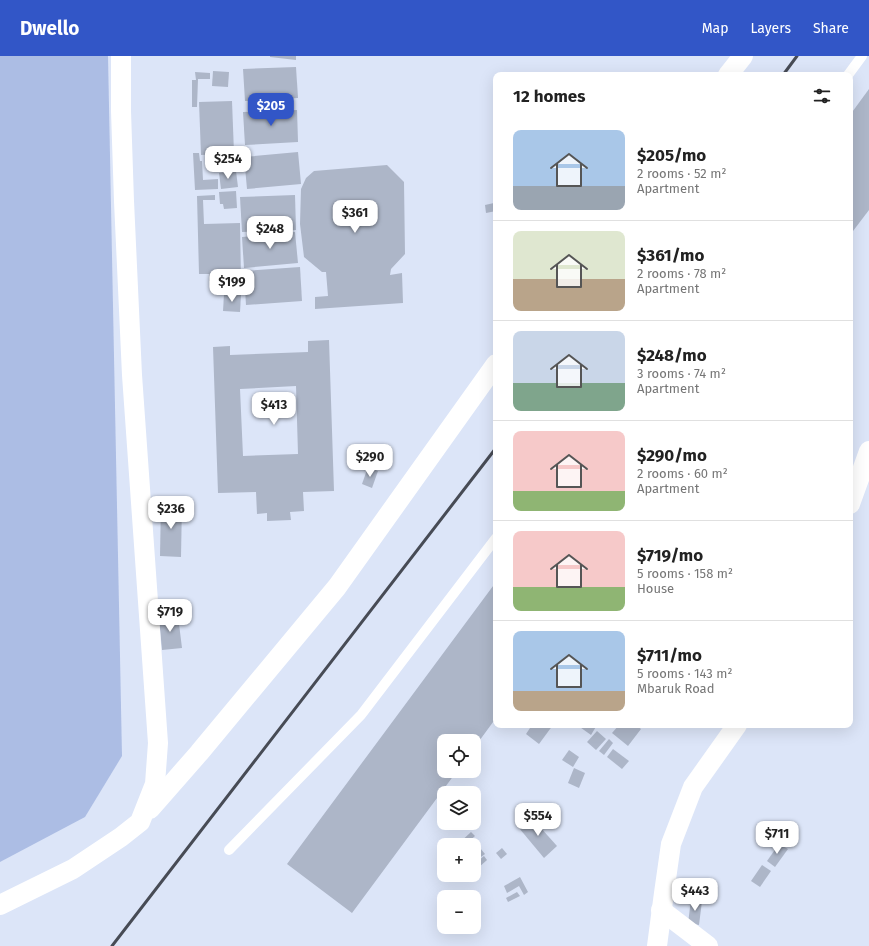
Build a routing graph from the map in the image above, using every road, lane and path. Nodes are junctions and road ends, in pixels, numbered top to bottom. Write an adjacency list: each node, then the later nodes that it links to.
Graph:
1 (121, 56): 11 (street)
2 (743, 56): 4 (street)
3 (862, 56): 5 (lane)
4 (730, 72)
5 (850, 72)
6 (493, 368): 11 (street)
7 (869, 451): 8 (street)
8 (853, 496)
9 (493, 542): 12 (lane)
10 (735, 728): 14 (street)
11 (140, 822): 13 (street)
12 (229, 850)
13 (0, 905)
14 (661, 910): 15 (street); 16 (street)
15 (657, 946)
16 (708, 946)

